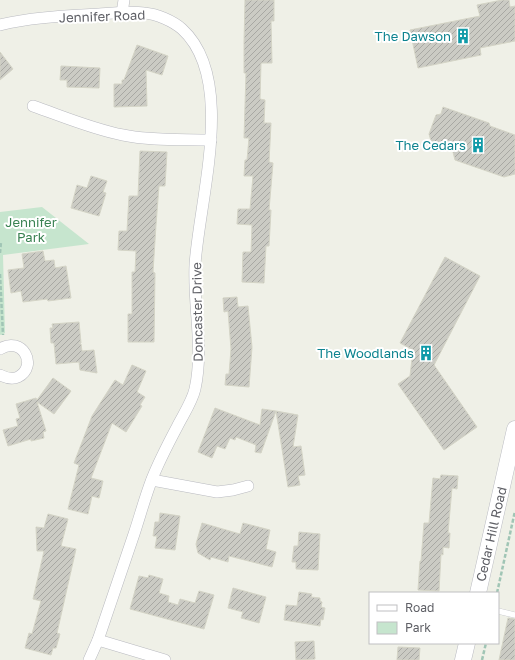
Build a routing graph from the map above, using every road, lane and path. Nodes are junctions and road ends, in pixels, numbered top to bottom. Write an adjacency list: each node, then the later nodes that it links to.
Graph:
1 (124, 0): 2 (street)
2 (122, 13): 3 (street, Jennifer Road); 4 (street, Jennifer Road)
3 (0, 25)
4 (195, 43): 6 (street, Doncaster Drive)
5 (33, 106): 6 (street)
6 (211, 140): 13 (street, Doncaster Drive)
7 (1, 242): 8 (path)
8 (0, 254)
9 (0, 274): 10 (path)
10 (2, 348): 11 (street)
11 (0, 375)
12 (515, 429): 16 (street, Cedar Hill Road)
13 (152, 480): 14 (street); 20 (street, Doncaster Drive)
14 (248, 486)
15 (515, 511): 17 (path)
16 (478, 592)
17 (497, 592)
18 (499, 611): 19 (lane)
19 (515, 615)
20 (98, 640): 23 (street, Doncaster Drive); 24 (street)
21 (467, 644): 25 (street)
22 (486, 644): 26 (path)
23 (89, 660)
24 (165, 660)
25 (463, 660)
26 (482, 660)

